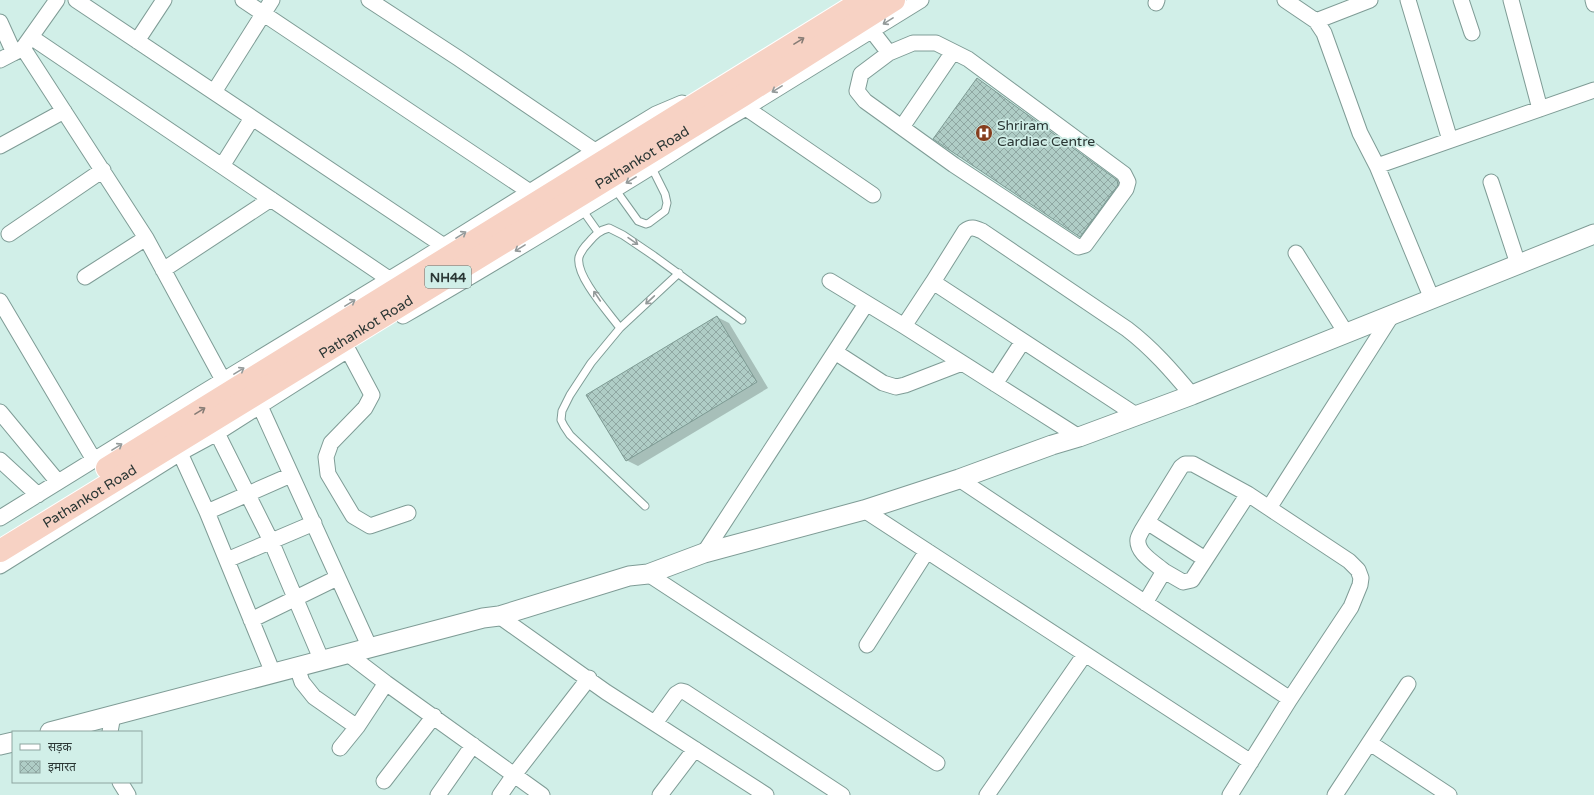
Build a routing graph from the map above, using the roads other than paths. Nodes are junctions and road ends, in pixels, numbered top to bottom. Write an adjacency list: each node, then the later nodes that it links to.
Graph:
1 (57, 0): 23 (street)
2 (76, 0): 22 (street)
3 (164, 0): 22 (street)
4 (243, 0): 17 (street)
5 (272, 0): 17 (street)
6 (369, 0): 37 (street)
7 (864, 0): 27 (highway, NH44, one-way to 7)
8 (894, 0): 38 (highway, Pathankot Road / NH44)
9 (921, 0): 20 (street, one-way to 20)
10 (1285, 0): 18 (street)
11 (1370, 0): 18 (street)
12 (1408, 0): 35 (street)
13 (1461, 0): 21 (street)
14 (1511, 0): 31 (street)
15 (1593, 0): 16 (street)
16 (1594, 4)
17 (263, 14): 29 (street); 44 (street)
18 (1316, 21): 40 (street)
19 (0, 22): 23 (street)
20 (872, 31): 25 (street); 30 (street, one-way to 30)
21 (1472, 33)
22 (137, 41): 29 (street)
23 (22, 46): 26 (street); 32 (street); 39 (street)
24 (953, 52): 25 (street); 34 (street); 34 (street)
25 (889, 53): 34 (street)
26 (0, 60)
27 (734, 81): 37 (street); 98 (highway, NH44, one-way to 27)
28 (1594, 90): 31 (street)
29 (214, 92): 33 (street)
30 (746, 108): 38 (street); 45 (street)
31 (1540, 109): 35 (street)
32 (64, 111): 36 (street); 41 (street)
33 (252, 118): 39 (street); 52 (street)
34 (902, 127)
35 (1450, 140): 40 (street)
36 (0, 146)
37 (595, 151): 44 (street)
38 (648, 161): 43 (street, one-way to 43); 43 (lane); 47 (highway, Pathankot Road / NH44)
39 (222, 166): 46 (street)
40 (1377, 166): 61 (street)
41 (103, 170): 49 (street); 51 (street)
42 (1491, 182): 54 (street)
43 (615, 190): 47 (street)
44 (530, 192): 52 (street, one-way to 44)
45 (873, 195)
46 (271, 199): 55 (street); 58 (street)
47 (578, 204): 48 (lane); 70 (street, one-way to 70); 100 (highway, Pathankot Road / NH44)
48 (598, 232): 56 (lane, one-way to 56); 67 (lane, one-way to 48)
49 (9, 234)
50 (1594, 234): 54 (street)
51 (146, 238): 55 (street); 57 (street)
52 (444, 246): 58 (street)
53 (1296, 253): 68 (street)
54 (1518, 264): 61 (street)
55 (163, 270): 73 (street)
56 (679, 273): 65 (lane); 67 (lane, one-way to 67)
57 (85, 277)
58 (390, 279): 73 (street, one-way to 58)
59 (830, 281): 63 (street)
60 (933, 282): 66 (street); 69 (street); 75 (street)
61 (1432, 299): 64 (street)
62 (0, 302): 83 (street)
63 (866, 304): 66 (street); 71 (street)
64 (1392, 315): 68 (street); 91 (street)
65 (742, 320)
66 (904, 326): 72 (street)
67 (620, 328): 90 (lane)
68 (1346, 333): 75 (street)
69 (1024, 341): 74 (street); 78 (street)
70 (348, 350): 76 (street); 94 (street)
71 (835, 352): 72 (street); 102 (street)
72 (962, 363): 74 (street)
73 (223, 380): 83 (street, one-way to 73)
74 (995, 384): 80 (street)
75 (1192, 395): 78 (street)
76 (260, 406): 79 (street); 84 (street)
77 (0, 412): 86 (street)
78 (1136, 415): 80 (street)
79 (217, 433): 81 (street); 87 (street)
80 (1079, 437): 85 (street)
81 (180, 453): 93 (street); 105 (street)
82 (0, 460): 89 (street)
83 (94, 460): 86 (street)
84 (291, 475): 87 (street); 97 (street)
85 (959, 479): 92 (street); 110 (street)
86 (58, 482): 89 (street)
87 (247, 494): 93 (street); 99 (street)
88 (1248, 494): 91 (street); 96 (street); 103 (street)
89 (38, 495): 95 (street)
90 (645, 506)
91 (1269, 508): 123 (street)
92 (864, 510): 101 (street); 102 (street)
93 (207, 512): 104 (street)
94 (408, 513)
95 (0, 518)
96 (1147, 522): 103 (street); 106 (street)
97 (314, 523): 99 (street); 108 (street)
98 (0, 534)
99 (271, 541): 104 (street); 109 (street)
100 (0, 551)
101 (927, 551): 113 (street); 116 (street)
102 (704, 553): 107 (street)
103 (1205, 559): 106 (street)
104 (227, 560): 112 (street)
105 (0, 566)
106 (1164, 571): 110 (street)
107 (648, 574): 111 (street); 136 (street)
108 (337, 578): 109 (street); 114 (street)
109 (295, 599): 112 (street); 117 (street)
110 (1145, 603): 123 (street)
111 (499, 616): 114 (street); 120 (street)
112 (252, 620): 119 (street)
113 (867, 646)
114 (370, 648): 115 (street)
115 (348, 654): 117 (street); 121 (street)
116 (1085, 654): 135 (street); 148 (street)
117 (322, 661): 118 (street)
118 (297, 667): 119 (street); 127 (street)
119 (273, 673): 125 (street)
120 (589, 678): 126 (street); 137 (street)
121 (386, 683): 124 (street); 127 (street)
122 (1408, 684): 130 (street)
123 (1290, 699): 135 (street)
124 (434, 716): 131 (street); 138 (street)
125 (112, 723): 128 (street)
126 (655, 723): 134 (street); 147 (street)
127 (357, 727): 133 (street)
128 (57, 731)
129 (12, 742): 132 (street)
130 (1370, 742): 140 (street); 150 (street)
131 (473, 745): 137 (street); 142 (street)
132 (0, 746)
133 (340, 748)
134 (695, 749): 145 (street); 146 (street)
135 (1251, 762): 149 (street)
136 (938, 763)
137 (514, 774): 143 (street); 144 (street)
138 (384, 781)
139 (121, 783): 141 (street)
140 (1341, 793)
141 (128, 795)
142 (438, 795)
143 (500, 795)
144 (542, 795)
145 (660, 795)
146 (766, 795)
147 (842, 795)
148 (987, 795)
149 (1230, 795)
150 (1449, 795)

